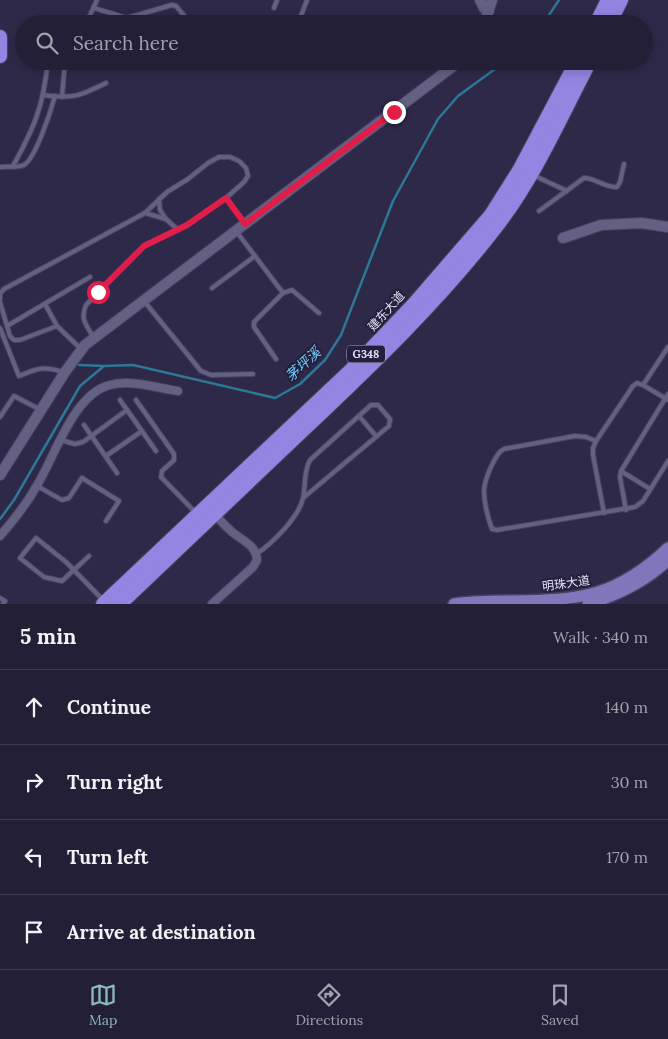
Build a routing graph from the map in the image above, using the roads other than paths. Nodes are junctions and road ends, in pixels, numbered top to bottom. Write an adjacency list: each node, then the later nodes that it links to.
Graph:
1 (97, 0): 8 (lane)
2 (277, 0): 9 (lane)
3 (307, 0): 15 (lane)
4 (480, 0): 10 (main road)
5 (492, 0): 10 (main road)
6 (608, 0): 17 (highway)
7 (621, 0): 18 (highway)
8 (94, 8): 11 (lane); 12 (lane)
9 (274, 8)
10 (489, 11): 16 (main road)
11 (90, 15)
12 (117, 15)
13 (137, 15): 14 (lane)
14 (184, 15)
15 (302, 15)
16 (487, 15)
17 (600, 15)
18 (614, 15)
19 (0, 37): 20 (highway)
20 (0, 56)
21 (47, 70): 27 (lane)
22 (64, 70): 29 (lane)
23 (448, 70): 40 (main road)
24 (573, 70): 33 (highway, 建东大道 / G348)
25 (585, 70): 33 (highway, 建东大道 / G348)
26 (106, 83): 29 (lane)
27 (44, 95): 28 (lane); 31 (lane)
28 (55, 96): 29 (lane); 31 (lane)
29 (62, 97)
30 (624, 164): 34 (lane)
31 (13, 166): 32 (lane)
32 (0, 167)
33 (526, 171): 34 (lane); 88 (highway, 建东大道 / G348)
34 (567, 192): 37 (lane)
35 (226, 198): 36 (lane); 40 (lane); 42 (lane)
36 (159, 199): 38 (lane); 39 (lane)
37 (539, 211)
38 (145, 213): 39 (lane); 50 (lane)
39 (166, 219): 42 (lane)
40 (245, 224): 43 (main road)
41 (668, 227): 44 (main road)
42 (178, 230): 56 (lane)
43 (236, 231): 45 (lane); 49 (main road)
44 (563, 238)
45 (255, 256): 47 (lane); 48 (lane)
46 (90, 277): 51 (lane)
47 (212, 288)
48 (283, 293): 52 (lane); 59 (lane)
49 (143, 300): 56 (main road); 61 (lane)
50 (0, 301): 53 (lane)
51 (45, 304): 53 (lane); 54 (lane)
52 (319, 313)
53 (7, 326): 54 (lane)
54 (57, 326): 58 (lane)
55 (0, 328): 60 (lane)
56 (94, 338): 58 (main road)
57 (668, 347): 62 (lane)
58 (82, 349): 60 (main road)
59 (276, 358)
60 (65, 372): 67 (main road)
61 (253, 374)
62 (644, 385): 64 (lane); 76 (lane)
63 (178, 391): 75 (street)
64 (667, 398): 80 (lane)
65 (120, 400): 68 (lane)
66 (136, 400): 88 (lane)
67 (41, 410): 70 (lane); 82 (main road)
68 (127, 410): 72 (lane); 73 (lane)
69 (359, 416): 74 (lane); 74 (lane); 85 (lane)
70 (0, 417)
71 (84, 425): 73 (lane)
72 (142, 431): 77 (lane); 78 (lane)
73 (92, 436): 75 (lane); 78 (lane)
74 (376, 436): 85 (lane)
75 (61, 440): 83 (street)
76 (596, 441): 87 (lane); 87 (lane)
77 (156, 451)
78 (106, 456): 81 (lane)
79 (668, 461): 84 (lane)
80 (621, 471): 84 (lane); 86 (lane)
81 (118, 473)
82 (0, 476)
83 (37, 486): 89 (lane); 90 (street)
84 (650, 489): 86 (lane)
85 (303, 498): 92 (lane)
86 (626, 510): 87 (lane)
87 (604, 513)
88 (206, 514): 92 (street); 97 (highway, 建东大道 / G348); 99 (highway, 建东大道 / G348)
89 (106, 521)
90 (0, 536)
91 (668, 548): 101 (main road, 明珠大道)
92 (256, 554): 100 (street)
93 (89, 556): 95 (lane)
94 (668, 560): 102 (main road, 明珠大道)
95 (74, 570): 95 (lane); 97 (lane)
96 (0, 598): 98 (lane)
97 (105, 603)
98 (3, 604)
99 (120, 604)
100 (212, 604)
101 (454, 604)
102 (588, 604)

